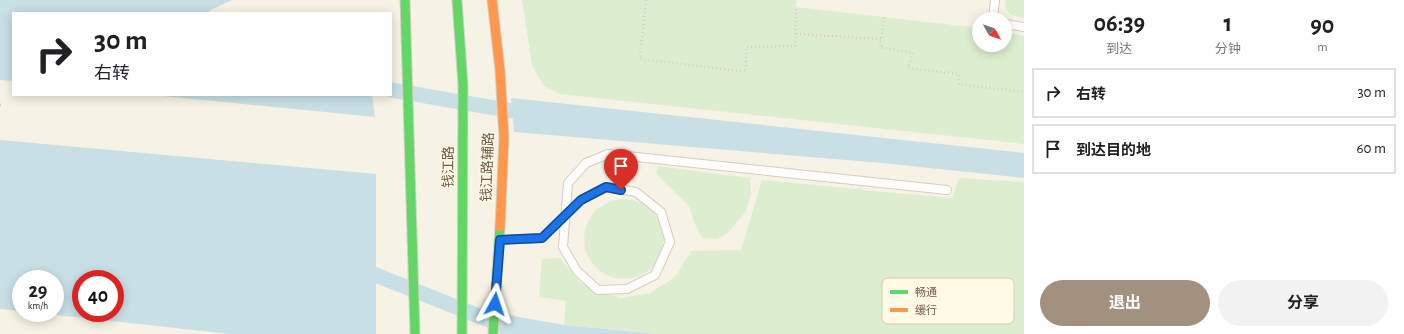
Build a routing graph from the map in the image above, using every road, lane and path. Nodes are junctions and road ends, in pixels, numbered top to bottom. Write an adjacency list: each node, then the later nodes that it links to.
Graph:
1 (405, 0): 16 (main road)
2 (457, 0): 17 (main road, 钱江路)
3 (492, 0): 15 (main road, 钱江路辅路)
4 (646, 0): 11 (path)
5 (995, 0): 7 (lane)
6 (796, 7): 11 (path)
7 (993, 12)
8 (884, 17): 12 (path)
9 (1012, 25): 10 (lane)
10 (1024, 26)
11 (795, 34): 12 (path)
12 (881, 39): 13 (path)
13 (1024, 92)
14 (947, 190): 15 (lane, bridge)
15 (500, 240): 18 (main road, 钱江路辅路)
16 (415, 334)
17 (462, 334)
18 (493, 334)

